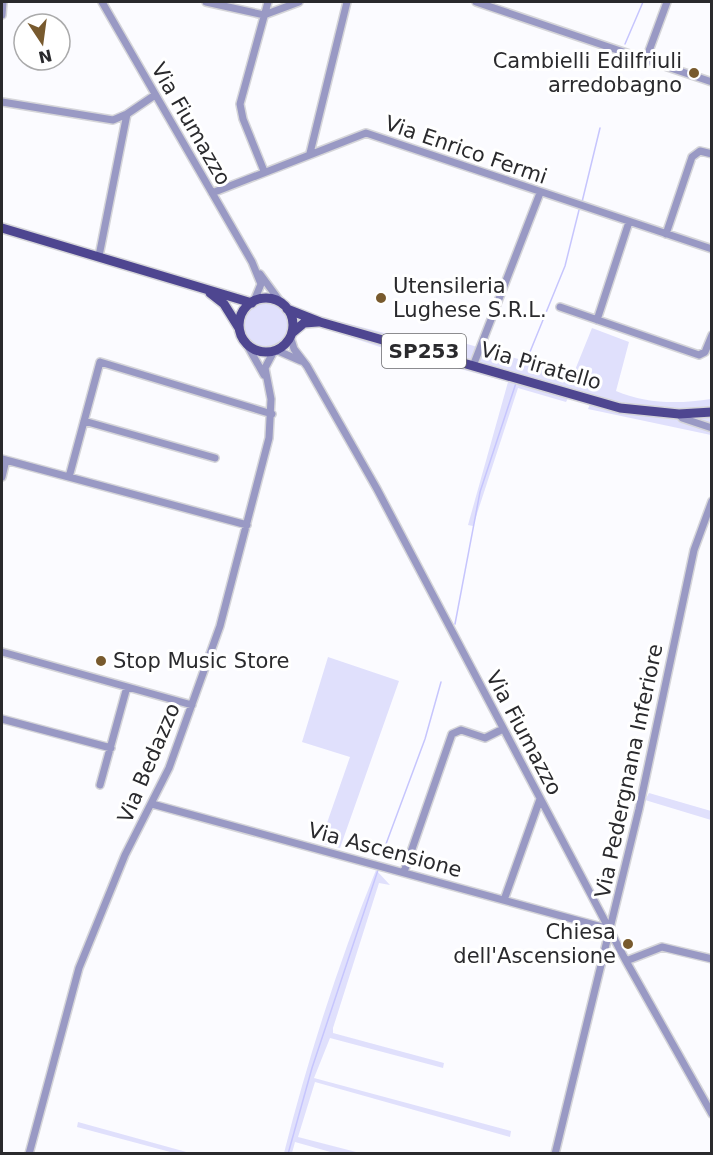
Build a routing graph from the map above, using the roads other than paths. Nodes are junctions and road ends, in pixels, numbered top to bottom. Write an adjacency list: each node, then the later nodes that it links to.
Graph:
1 (3, 2): 9 (street)
2 (102, 2): 13 (street, Via Fiumazzo)
3 (206, 2): 10 (street)
4 (268, 2): 10 (street)
5 (299, 2): 10 (street)
6 (347, 2): 16 (street)
7 (476, 2): 11 (street)
8 (667, 2): 11 (street)
9 (2, 15)
10 (264, 15): 18 (street)
11 (646, 59): 12 (street)
12 (711, 82)
13 (155, 95): 15 (street); 19 (street, Via Fiumazzo)
14 (2, 102): 15 (street)
15 (127, 114): 25 (street)
16 (310, 153): 18 (street, Via Enrico Fermi); 20 (street, Via Enrico Fermi)
17 (711, 154): 23 (street)
18 (264, 171): 19 (street, Via Enrico Fermi)
19 (212, 193): 26 (street, Via Fiumazzo)
20 (540, 193): 21 (street, Via Enrico Fermi); 39 (street)
21 (629, 222): 23 (street, Via Enrico Fermi); 31 (street)
22 (2, 228): 25 (main road, SP253)
23 (666, 234): 24 (street, Via Enrico Fermi)
24 (711, 249)
25 (99, 256): 27 (main road, SP253)
26 (252, 262): 28 (street, Via Fiumazzo); 29 (street, Via Fiumazzo)
27 (189, 283): 28 (main road, SP253); 33 (main road, SP253)
28 (253, 302): 29 (main road, SP253); 33 (main road)
29 (284, 306): 32 (main road, Via Piratello / SP253); 34 (main road)
30 (560, 307): 31 (street)
31 (597, 320): 35 (street)
32 (326, 323): 34 (main road, Via Piratello / SP253); 39 (main road, Via Piratello / SP253)
33 (239, 328): 36 (main road, SP253)
34 (291, 334): 37 (main road, SP253); 38 (street, Via Fiumazzo)
35 (711, 335)
36 (246, 344): 37 (main road); 40 (street, Via Bedazzo)
37 (275, 350): 38 (street); 40 (street, Via Bedazzo)
38 (307, 366): 56 (street, Via Fiumazzo)
39 (473, 366): 43 (main road, Via Piratello / SP253)
40 (266, 379): 42 (street, Via Bedazzo)
41 (711, 412): 43 (main road, Via Piratello / SP253)
42 (272, 414): 44 (street); 51 (street, Via Bedazzo)
43 (679, 414): 45 (street, Via Piratello)
44 (84, 421): 46 (street); 49 (street)
45 (711, 428)
46 (216, 458)
47 (4, 459): 48 (street); 49 (street)
48 (2, 477)
49 (69, 477): 51 (street)
50 (711, 501): 63 (street, Via Pedergnana Inferiore)
51 (247, 525): 54 (street, Via Bedazzo)
52 (2, 652): 53 (street)
53 (127, 687): 54 (street); 57 (street)
54 (192, 705): 60 (street, Via Bedazzo)
55 (2, 718): 57 (street)
56 (503, 729): 59 (street, Via Fiumazzo); 61 (street)
57 (111, 748): 58 (street)
58 (100, 785)
59 (540, 799): 62 (street); 63 (street, Via Fiumazzo)
60 (152, 804): 61 (street, Via Ascensione); 67 (street, Via Bedazzo)
61 (404, 872): 62 (street, Via Ascensione)
62 (504, 900): 63 (street, Via Ascensione)
63 (609, 929): 65 (street, Via Fiumazzo); 68 (street, Via Pedergnana Inferiore)
64 (711, 959): 65 (street)
65 (626, 961): 66 (street, Via Fiumazzo)
66 (711, 1114)
67 (29, 1154)
68 (555, 1154)

